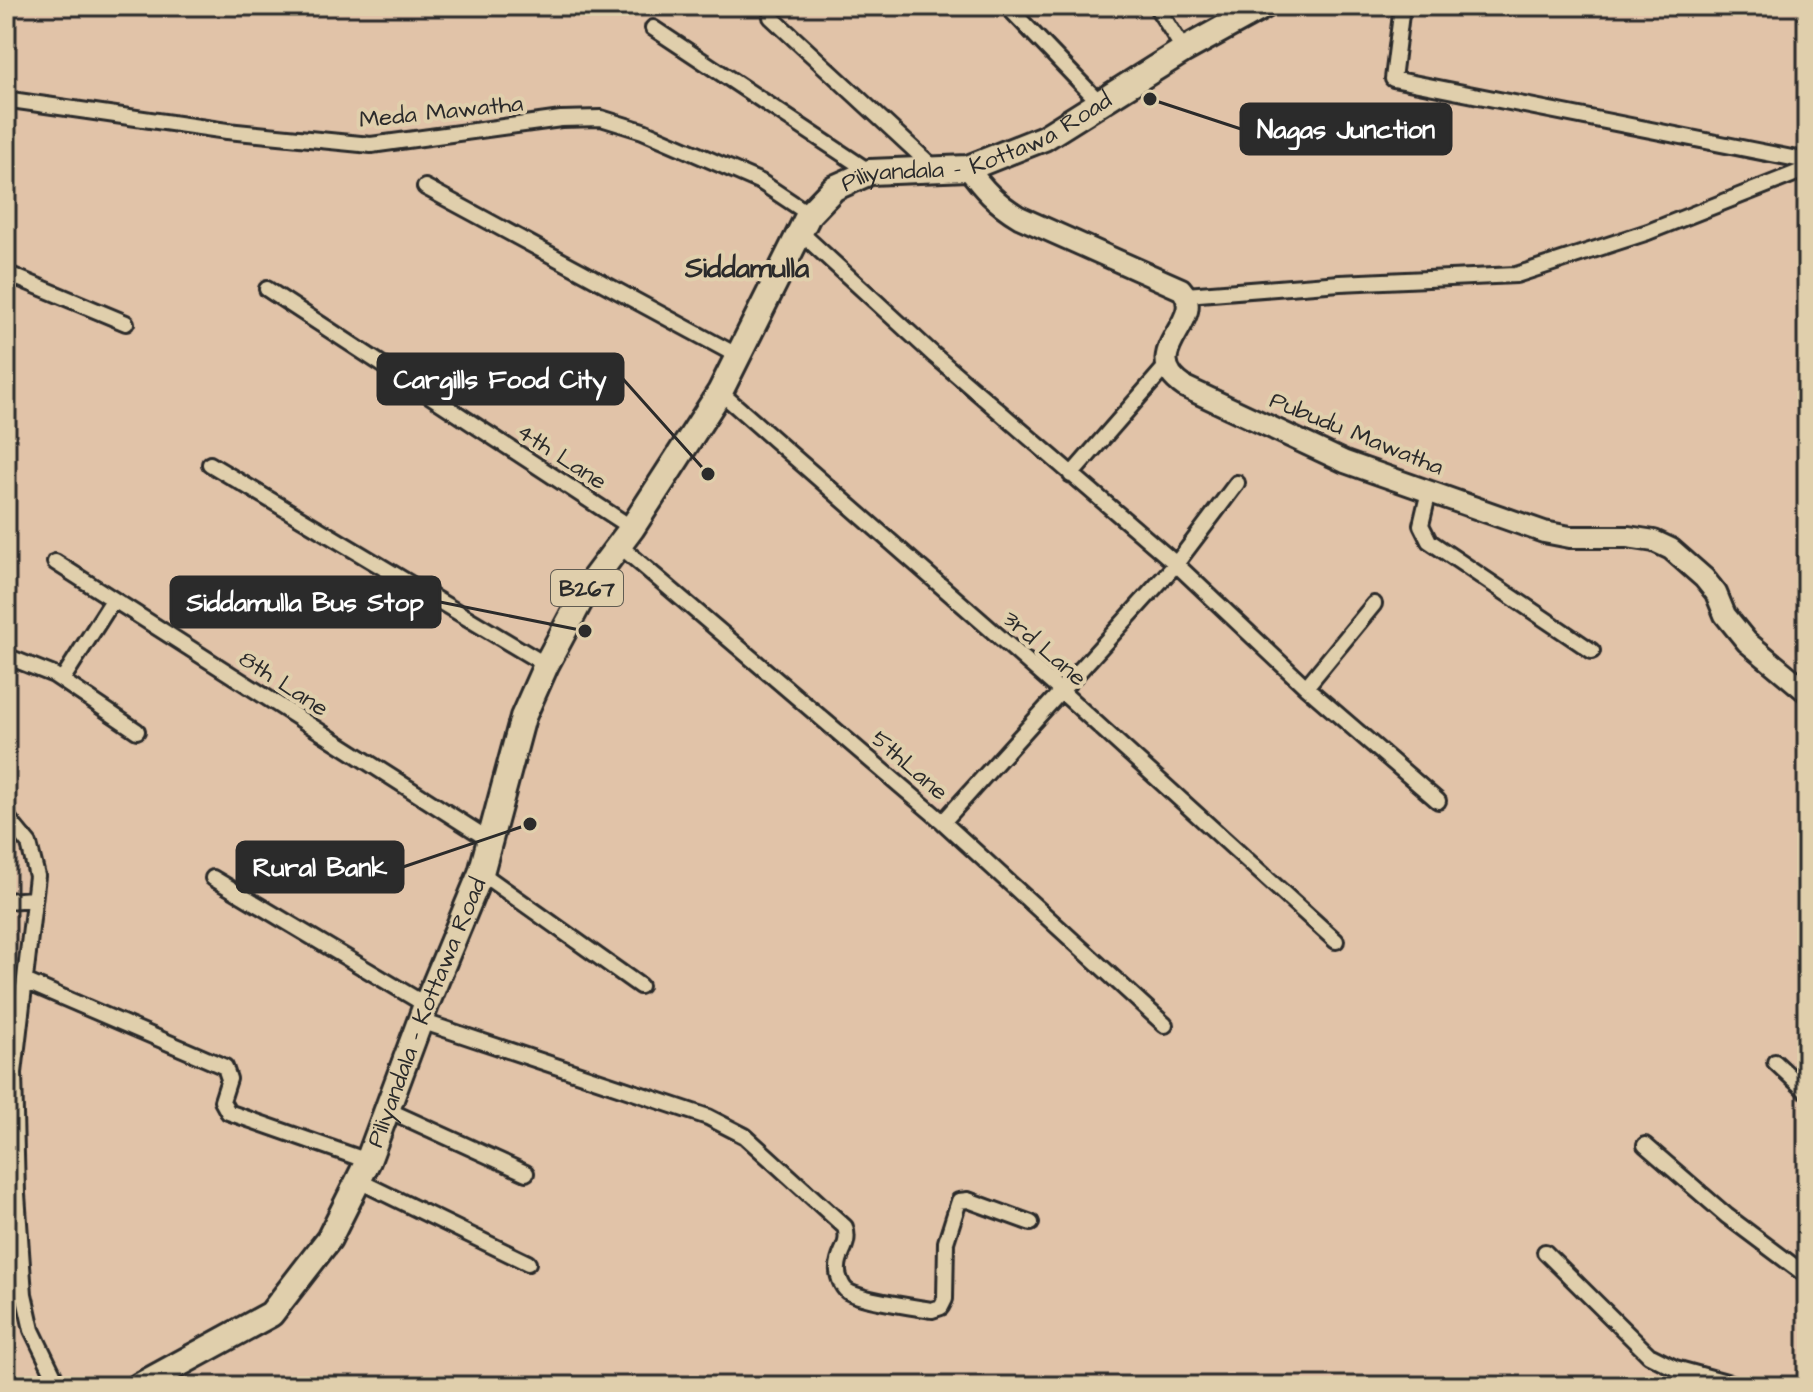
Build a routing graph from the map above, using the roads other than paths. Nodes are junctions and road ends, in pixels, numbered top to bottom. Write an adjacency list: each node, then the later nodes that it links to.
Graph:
1 (1007, 6): 9 (street)
2 (1156, 6): 7 (street)
3 (1264, 6): 7 (main road, Piliyandala - Kottawa Road / B267)
4 (1402, 6): 10 (street)
5 (771, 17): 13 (street)
6 (653, 28): 14 (street)
7 (1184, 50): 9 (main road, Piliyandala - Kottawa Road / B267)
8 (8, 103): 16 (street, Meda Mawatha)
9 (1101, 104): 11 (main road, Piliyandala - Kottawa Road / B267)
10 (1807, 161)
11 (968, 168): 13 (main road, Piliyandala - Kottawa Road / B267); 19 (street)
12 (1807, 169): 19 (street)
13 (937, 171): 14 (main road, Piliyandala - Kottawa Road / B267)
14 (870, 172): 16 (main road, Piliyandala - Kottawa Road / B267)
15 (425, 187): 21 (street)
16 (804, 222): 21 (main road, Piliyandala - Kottawa Road / B267); 25 (street, Meda Mawatha)
17 (6, 273): 20 (street)
18 (267, 289): 28 (street, 4th Lane)
19 (1186, 295): 22 (street)
20 (126, 323)
21 (738, 356): 23 (main road, Piliyandala - Kottawa Road / B267)
22 (1167, 365): 25 (street); 27 (street, Pubudu Mawatha)
23 (720, 392): 28 (main road, Piliyandala - Kottawa Road / B267); 38 (street, 3rd Lane)
24 (210, 464): 35 (street)
25 (1071, 475): 30 (street, Meda Mawatha)
26 (1237, 483): 30 (street)
27 (1429, 491): 33 (street); 39 (street, Pubudu Mawatha)
28 (626, 537): 35 (main road, Piliyandala - Kottawa Road / B267); 43 (street, 5thLane)
29 (55, 562): 31 (street, 8th Lane)
30 (1176, 564): 37 (street, Meda Mawatha); 38 (street)
31 (113, 600): 36 (street); 44 (street, 8th Lane)
32 (1374, 604): 37 (street)
33 (1592, 651)
34 (6, 656): 36 (street)
35 (546, 665): 44 (main road, Piliyandala - Kottawa Road / B267)
36 (62, 680): 40 (street)
37 (1306, 687): 41 (street, Meda Mawatha)
38 (1062, 692): 43 (street); 49 (street, 3rd Lane)
39 (1807, 692)
40 (137, 731)
41 (1438, 801)
42 (6, 816): 47 (street)
43 (943, 822): 53 (street, 5thLane)
44 (491, 841): 45 (main road, Piliyandala - Kottawa Road / B267)
45 (481, 873): 51 (street); 52 (main road, Piliyandala - Kottawa Road / B267)
46 (213, 878): 52 (street)
47 (34, 899): 48 (street); 50 (street)
48 (6, 901)
49 (1336, 941)
50 (27, 982): 58 (street); 65 (street)
51 (640, 986)
52 (424, 1013): 56 (main road, Piliyandala - Kottawa Road / B267); 60 (street)
53 (1165, 1025)
54 (1775, 1062): 55 (street)
55 (1807, 1092)
56 (388, 1110): 58 (main road, Piliyandala - Kottawa Road / B267); 59 (street)
57 (1645, 1145): 63 (street)
58 (362, 1171): 62 (street); 67 (main road, Piliyandala - Kottawa Road / B267)
59 (526, 1173)
60 (1031, 1223)
61 (1545, 1252): 68 (street)
62 (528, 1263)
63 (1807, 1276)
64 (6, 1291): 65 (street)
65 (24, 1294): 66 (street)
66 (59, 1386)
67 (139, 1386)
68 (1741, 1386)

